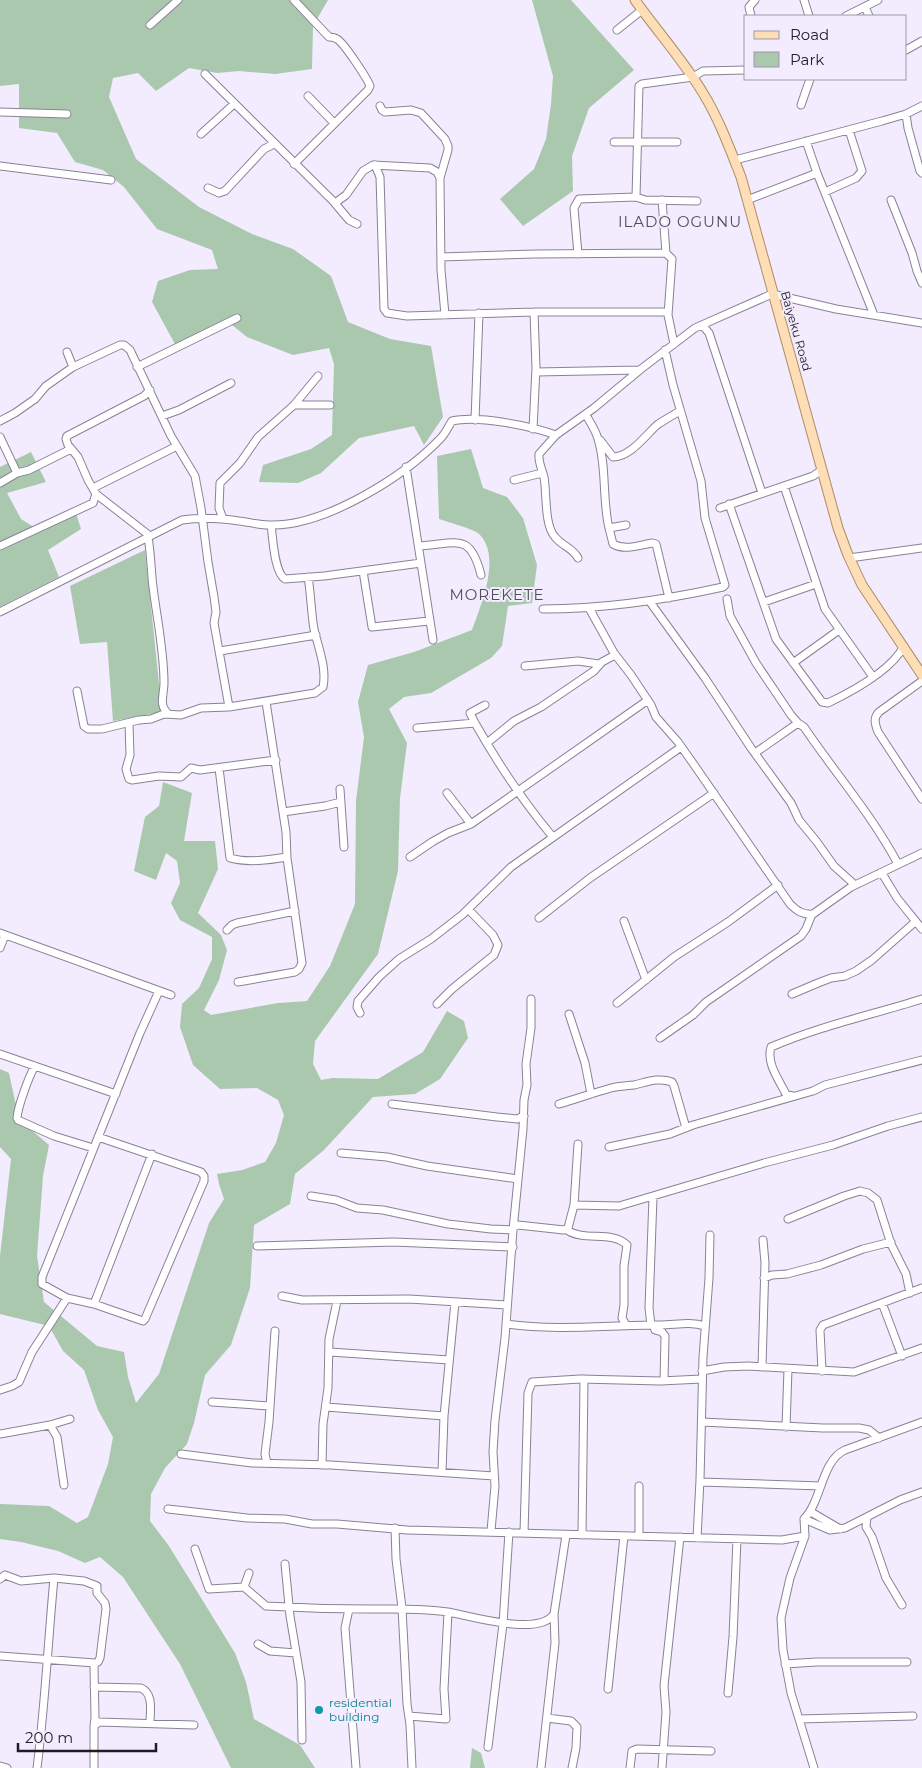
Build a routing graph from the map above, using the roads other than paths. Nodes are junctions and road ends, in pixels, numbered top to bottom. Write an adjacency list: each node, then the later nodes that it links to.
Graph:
1 (178, 0): 12 (street)
2 (294, 0): 28 (street)
3 (756, 0): 8 (street)
4 (804, 0): 9 (street)
5 (878, 0): 7 (street)
6 (638, 3): 13 (street); 18 (main road, Baiyeku Road)
7 (864, 6): 10 (street); 11 (street)
8 (751, 15)
9 (809, 15)
10 (848, 15)
11 (868, 15)
12 (150, 25)
13 (617, 30)
14 (922, 41): 15 (street)
15 (907, 49)
16 (744, 70): 18 (street)
17 (205, 74): 21 (street)
18 (692, 77): 31 (street); 36 (main road, Baiyeku Road)
19 (810, 80): 22 (street)
20 (308, 96): 28 (street)
21 (234, 104): 30 (street); 35 (street)
22 (801, 105)
23 (380, 106): 42 (street)
24 (922, 106): 27 (street)
25 (0, 112): 26 (street)
26 (66, 114)
27 (906, 114): 29 (street); 41 (street)
28 (334, 123): 37 (street)
29 (849, 130): 32 (street); 45 (street)
30 (201, 134)
31 (637, 141): 33 (street); 34 (street); 46 (street)
32 (806, 141): 36 (street); 40 (street)
33 (614, 142)
34 (677, 142)
35 (274, 144): 37 (street); 44 (street)
36 (735, 160): 48 (main road, Baiyeku Road)
37 (294, 164): 51 (street)
38 (376, 165): 42 (street); 51 (street); 61 (street)
39 (0, 166): 43 (street)
40 (817, 173): 45 (street); 48 (street)
41 (922, 173)
42 (440, 178): 55 (street)
43 (111, 180)
44 (208, 188)
45 (825, 192): 62 (street)
46 (636, 197): 47 (street); 54 (street)
47 (662, 200): 50 (street); 53 (street)
48 (747, 200): 57 (main road, Baiyeku Road)
49 (891, 200): 56 (street)
50 (697, 201)
51 (335, 203): 52 (street)
52 (357, 224)
53 (666, 253): 54 (street); 59 (street)
54 (578, 254): 55 (street)
55 (441, 257): 61 (street)
56 (922, 283)
57 (772, 294): 62 (street); 64 (street); 94 (main road, Baiyeku Road)
58 (534, 312): 59 (street); 60 (street); 74 (street)
59 (668, 312): 68 (street)
60 (479, 314): 61 (street); 83 (street)
61 (445, 315)
62 (874, 315): 65 (street)
63 (237, 318): 72 (street)
64 (710, 321): 66 (street); 67 (street)
65 (922, 324)
66 (702, 325): 67 (street); 68 (street)
67 (708, 333): 99 (street)
68 (674, 344): 69 (street)
69 (665, 350): 73 (street); 80 (street)
70 (67, 352): 71 (street)
71 (73, 367): 72 (street); 84 (street)
72 (137, 367): 77 (street)
73 (639, 370): 74 (street); 81 (street)
74 (536, 372): 85 (street)
75 (318, 376): 78 (street)
76 (231, 383): 82 (street)
77 (150, 390): 82 (street); 90 (street)
78 (294, 405): 79 (street); 103 (street)
79 (330, 405)
80 (680, 411): 88 (street); 118 (street)
81 (586, 414): 86 (street); 88 (street)
82 (162, 416): 89 (street)
83 (475, 420): 85 (street); 91 (street)
84 (0, 421)
85 (533, 429): 86 (street)
86 (556, 435): 93 (street)
87 (0, 437): 92 (street)
88 (598, 438): 106 (street)
89 (176, 446): 98 (street); 102 (street)
90 (71, 449): 92 (street); 98 (street)
91 (406, 467): 104 (street); 109 (street)
92 (17, 473): 96 (street)
93 (542, 473): 95 (street); 111 (street)
94 (822, 473): 97 (street); 112 (main road, Baiyeku Road)
95 (514, 480)
96 (0, 483)
97 (784, 486): 99 (street); 117 (street)
98 (95, 491): 107 (street); 108 (street)
99 (762, 493): 100 (street)
100 (729, 504): 101 (street); 121 (street)
101 (720, 508)
102 (202, 518): 103 (street); 107 (street); 130 (street)
103 (223, 519): 104 (street)
104 (271, 525): 116 (street)
105 (626, 525): 106 (street)
106 (609, 528): 118 (street)
107 (149, 537): 124 (street); 145 (street)
108 (0, 546)
109 (419, 546): 113 (street); 115 (street)
110 (922, 548): 112 (street)
111 (578, 558)
112 (849, 558): 129 (main road, Baiyeku Road)
113 (421, 563): 114 (street); 125 (street)
114 (363, 571): 116 (street); 125 (street)
115 (481, 575)
116 (308, 577): 127 (street)
117 (816, 584): 121 (street); 126 (street)
118 (669, 598): 120 (street)
119 (727, 599): 148 (street)
120 (650, 602): 122 (street); 152 (street)
121 (764, 602): 134 (street)
122 (589, 608): 123 (street); 131 (street)
123 (543, 609)
124 (0, 612)
125 (429, 621): 128 (street)
126 (839, 630): 134 (street); 138 (street)
127 (316, 635): 130 (street); 142 (street)
128 (433, 640)
129 (904, 646): 132 (main road, Baiyeku Road); 133 (street)
130 (220, 651): 144 (street)
131 (615, 655): 135 (street); 141 (street)
132 (910, 655): 133 (street); 137 (main road, Baiyeku Road)
133 (899, 657): 138 (street)
134 (793, 663): 138 (street)
135 (599, 664): 136 (street); 150 (street)
136 (525, 666)
137 (922, 675)
138 (873, 677)
139 (922, 681): 159 (street)
140 (77, 691): 146 (street)
141 (648, 700): 151 (street); 156 (street)
142 (266, 702): 144 (street); 153 (street)
143 (484, 705): 147 (street)
144 (228, 707): 145 (street)
145 (170, 714): 146 (street)
146 (129, 723): 154 (street)
147 (475, 723): 149 (street); 150 (street)
148 (798, 723): 152 (street); 168 (street)
149 (417, 728)
150 (488, 743): 156 (street)
151 (682, 746): 158 (street); 163 (street)
152 (755, 753): 171 (street)
153 (276, 760): 154 (street); 161 (street)
154 (219, 768): 166 (street)
155 (340, 789): 160 (street)
156 (518, 792): 162 (street); 163 (street)
157 (447, 793): 162 (street)
158 (714, 793): 170 (street); 175 (street)
159 (922, 799)
160 (341, 802): 161 (street); 164 (street)
161 (283, 812): 166 (street)
162 (471, 824): 167 (street)
163 (552, 836): 172 (street)
164 (344, 847)
165 (922, 853): 168 (street)
166 (287, 857): 173 (street)
167 (410, 858)
168 (898, 864): 169 (street)
169 (882, 873): 171 (street); 177 (street)
170 (778, 885): 174 (street); 182 (street)
171 (851, 887): 174 (street)
172 (468, 909): 190 (street); 191 (street)
173 (295, 911): 179 (street); 183 (street)
174 (812, 914): 193 (street)
175 (539, 918)
176 (624, 921): 182 (street)
177 (915, 922): 178 (street); 185 (street)
178 (922, 929)
179 (227, 930)
180 (2, 934): 181 (street); 184 (street)
181 (0, 948)
182 (646, 980): 189 (street)
183 (238, 982)
184 (159, 991): 186 (street); 199 (street)
185 (792, 994)
186 (172, 995)
187 (531, 999): 205 (street)
188 (922, 999): 201 (street)
189 (618, 1003)
190 (437, 1004)
191 (360, 1013)
192 (569, 1014): 200 (street)
193 (660, 1038)
194 (0, 1054): 196 (street)
195 (922, 1060): 201 (street)
196 (24, 1062): 197 (street); 198 (street)
197 (35, 1066): 198 (street); 199 (street)
198 (29, 1076): 210 (street)
199 (116, 1094): 207 (street)
200 (592, 1094): 203 (street); 206 (street)
201 (788, 1096): 206 (street)
202 (392, 1104): 205 (street)
203 (558, 1104)
204 (922, 1116): 215 (street)
205 (521, 1120): 213 (street)
206 (686, 1128): 209 (street)
207 (98, 1137): 210 (street); 212 (street)
208 (578, 1144): 216 (street)
209 (609, 1147)
210 (94, 1148): 231 (street)
211 (341, 1153): 213 (street)
212 (152, 1154): 235 (street); 235 (street)
213 (518, 1178): 218 (street)
214 (310, 1196): 218 (street)
215 (653, 1197): 216 (street); 239 (street)
216 (574, 1205): 219 (street)
217 (788, 1219): 222 (street)
218 (515, 1226): 219 (street); 224 (street)
219 (567, 1230): 238 (street)
220 (710, 1235): 240 (street)
221 (763, 1240): 225 (street)
222 (891, 1242): 226 (street); 229 (street)
223 (257, 1246): 224 (street)
224 (513, 1247): 236 (street)
225 (765, 1269): 226 (street); 227 (street)
226 (772, 1274): 227 (street)
227 (764, 1278): 246 (street)
228 (922, 1288): 229 (street)
229 (910, 1292): 234 (street)
230 (282, 1296): 232 (street)
231 (67, 1298): 235 (street); 253 (street)
232 (337, 1300): 233 (street); 243 (street)
233 (455, 1302): 236 (street); 245 (street)
234 (882, 1303): 244 (street); 249 (street)
235 (94, 1304)
236 (507, 1305): 237 (street)
237 (506, 1324): 238 (street); 269 (street)
238 (626, 1325): 239 (street)
239 (652, 1325): 240 (street); 252 (street)
240 (705, 1326): 248 (street)
241 (275, 1331): 255 (street)
242 (922, 1348): 244 (street)
243 (330, 1352): 245 (street); 256 (street)
244 (902, 1356): 249 (street)
245 (449, 1360): 257 (street)
246 (762, 1367): 247 (street); 248 (street)
247 (788, 1369): 249 (street); 262 (street)
248 (702, 1371): 251 (street)
249 (822, 1372)
250 (584, 1379): 252 (street); 285 (street); 287 (street)
251 (702, 1379): 252 (street); 259 (street)
252 (664, 1381)
253 (0, 1390)
254 (212, 1402): 255 (street)
255 (270, 1406): 266 (street)
256 (326, 1407): 257 (street); 267 (street)
257 (444, 1416): 268 (street)
258 (70, 1419): 261 (street)
259 (702, 1422): 262 (street); 270 (street)
260 (922, 1422): 264 (street)
261 (50, 1425): 263 (street); 271 (street)
262 (786, 1426): 264 (street)
263 (0, 1434)
264 (879, 1438): 273 (street)
265 (181, 1454): 266 (street)
266 (267, 1463): 267 (street)
267 (322, 1465): 268 (street)
268 (442, 1472): 269 (street)
269 (494, 1476): 283 (street)
270 (700, 1482): 273 (street); 292 (street)
271 (64, 1485)
272 (639, 1486): 289 (street)
273 (821, 1486): 276 (street)
274 (922, 1492): 277 (street)
275 (168, 1509): 281 (street)
276 (811, 1512): 278 (street); 282 (street)
277 (867, 1517): 279 (street); 280 (street)
278 (804, 1519): 282 (street); 290 (street)
279 (857, 1522): 280 (street); 282 (street)
280 (866, 1527): 300 (street)
281 (395, 1528): 283 (street); 302 (street)
282 (840, 1529)
283 (491, 1531): 284 (street)
284 (509, 1532): 285 (street); 306 (street)
285 (524, 1533): 286 (street)
286 (566, 1535): 287 (street); 305 (street)
287 (582, 1535): 288 (street)
288 (624, 1536): 289 (street); 315 (street)
289 (639, 1536): 291 (street)
290 (805, 1536): 293 (street); 313 (street)
291 (680, 1538): 292 (street); 326 (street)
292 (697, 1538): 293 (street)
293 (737, 1539): 316 (street)
294 (195, 1549): 299 (street)
295 (285, 1564): 301 (street)
296 (248, 1573): 299 (street)
297 (54, 1578): 298 (street); 310 (street); 312 (street)
298 (0, 1579)
299 (244, 1587): 301 (street)
300 (902, 1605)
301 (289, 1607): 303 (street); 308 (street)
302 (402, 1608): 303 (street); 304 (street); 317 (street)
303 (349, 1609): 332 (street)
304 (448, 1612): 306 (street); 317 (street)
305 (554, 1614): 306 (street); 319 (street)
306 (503, 1624): 325 (street)
307 (258, 1644): 308 (street)
308 (296, 1654): 324 (street)
309 (0, 1656): 310 (street)
310 (46, 1660): 312 (street); 330 (street)
311 (908, 1662): 313 (street)
312 (95, 1663): 314 (street)
313 (786, 1664): 320 (street)
314 (94, 1687): 321 (street); 322 (street)
315 (608, 1689)
316 (728, 1693)
317 (409, 1716): 333 (street)
318 (913, 1716): 320 (street)
319 (547, 1718): 334 (street); 335 (street)
320 (799, 1719): 338 (street)
321 (96, 1722): 322 (street); 331 (street)
322 (150, 1723): 323 (street)
323 (194, 1725)
324 (302, 1740)
325 (488, 1747)
326 (663, 1750): 327 (street); 336 (street); 337 (street)
327 (711, 1751)
328 (0, 1766): 329 (street)
329 (7, 1768)
330 (38, 1768)
331 (94, 1768)
332 (356, 1768)
333 (412, 1768)
334 (541, 1768)
335 (572, 1768)
336 (630, 1768)
337 (662, 1768)
338 (814, 1768)

